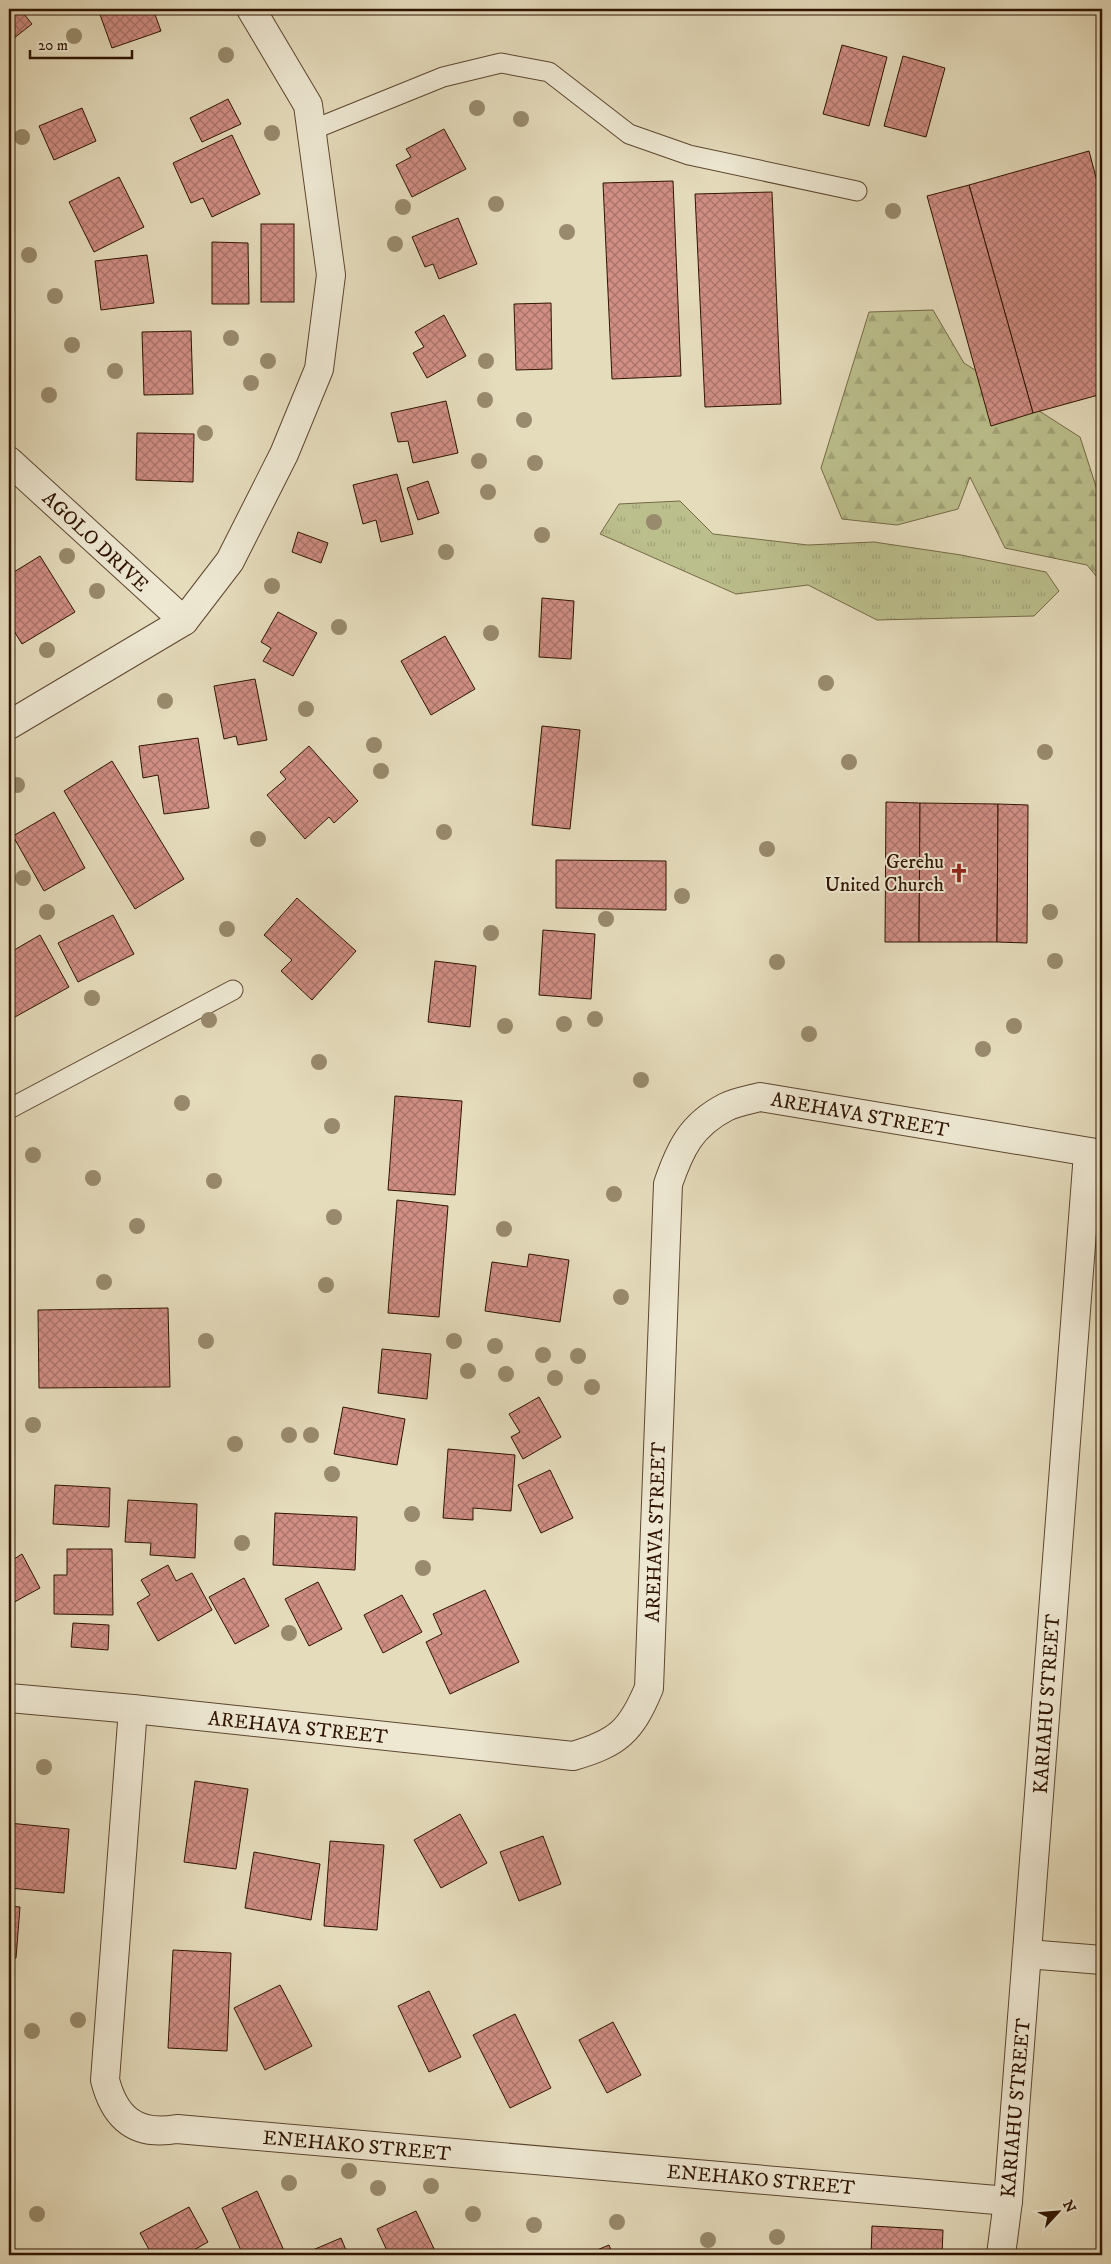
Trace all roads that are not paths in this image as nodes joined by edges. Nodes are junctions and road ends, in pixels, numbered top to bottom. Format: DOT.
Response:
graph roads {
  1 [pos="251,9"];
  2 [pos="312,130"];
  3 [pos="857,190"];
  4 [pos="9,461"];
  5 [pos="184,622"];
  6 [pos="9,725"];
  7 [pos="233,990"];
  8 [pos="9,1109"];
  9 [pos="1095,1153"];
  10 [pos="9,1698"];
  11 [pos="133,1709"];
  12 [pos="1027,1954"];
  13 [pos="1102,1960"];
  14 [pos="1008,2201"];
  15 [pos="1001,2255"];
  1 -- 2 [label="street"];
  2 -- 3 [label="lane"];
  2 -- 5 [label="street"];
  4 -- 5 [label="street, AGOLO DRIVE"];
  5 -- 6 [label="street"];
  7 -- 8 [label="lane"];
  9 -- 11 [label="street, AREHAVA STREET"];
  9 -- 12 [label="street, KARIAHU STREET"];
  10 -- 11 [label="street, AREHAVA STREET"];
  11 -- 14 [label="street, ENEHAKO STREET"];
  12 -- 13 [label="street"];
  12 -- 14 [label="street, KARIAHU STREET"];
  14 -- 15 [label="street, KARIAHU STREET"];
}
